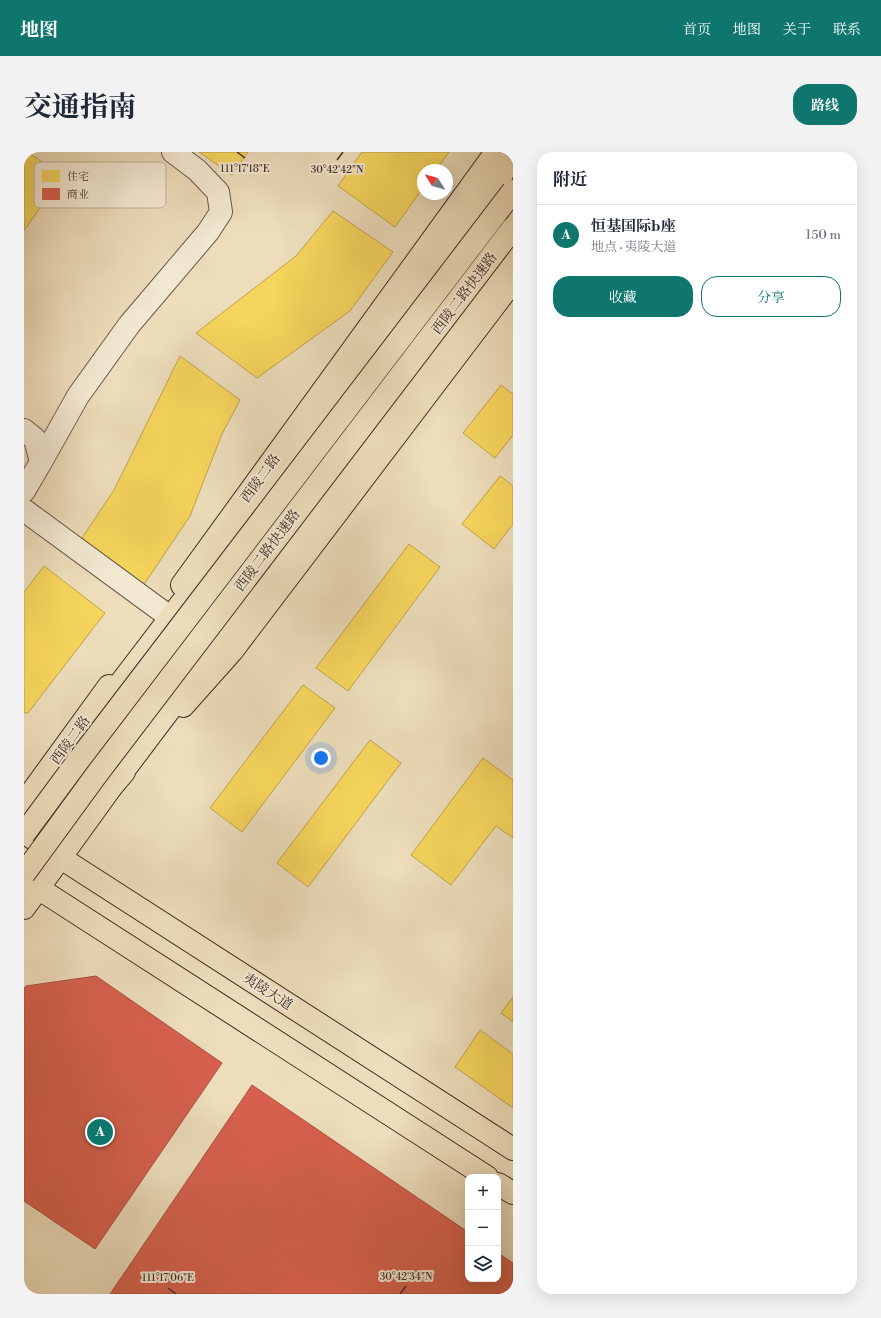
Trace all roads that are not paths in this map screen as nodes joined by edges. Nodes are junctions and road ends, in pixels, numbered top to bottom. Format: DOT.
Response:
graph roads {
  1 [pos="173,152"];
  2 [pos="496,152"];
  3 [pos="512,152"];
  4 [pos="513,191"];
  5 [pos="513,228"];
  6 [pos="513,254"];
  7 [pos="513,281"];
  8 [pos="24,430"];
  9 [pos="41,462"];
  10 [pos="24,491"];
  11 [pos="24,510"];
  12 [pos="163,612"];
  13 [pos="78,761"];
  14 [pos="112,786"];
  15 [pos="24,803"];
  16 [pos="24,833"];
  17 [pos="61,858"];
  18 [pos="29,881"];
  19 [pos="24,908"];
  20 [pos="513,1149"];
  21 [pos="482,1174"];
  22 [pos="501,1186"];
  23 [pos="513,1193"];
  1 -- 9 [label="lane"];
  2 -- 12 [label="main road, 西陵二路"];
  3 -- 13 [label="main road, bridge"];
  4 -- 13 [label="main road, 西陵二路快速路, bridge"];
  5 -- 18 [label="main road, 西陵二路快速路, bridge"];
  6 -- 14 [label="main road"];
  7 -- 14 [label="main road"];
  8 -- 9 [label="lane"];
  9 -- 10 [label="lane"];
  11 -- 12 [label="lane"];
  12 -- 15 [label="main road, 西陵二路"];
  13 -- 16 [label="main road, 西陵二路快速路, bridge"];
  14 -- 17 [label="main road"];
  16 -- 17 [label="main road, 夷陵大道"];
  17 -- 18 [label="main road"];
  17 -- 20 [label="main road, 夷陵大道"];
  18 -- 19 [label="main road"];
  18 -- 21 [label="main road"];
  22 -- 23 [label="main road"];
}
